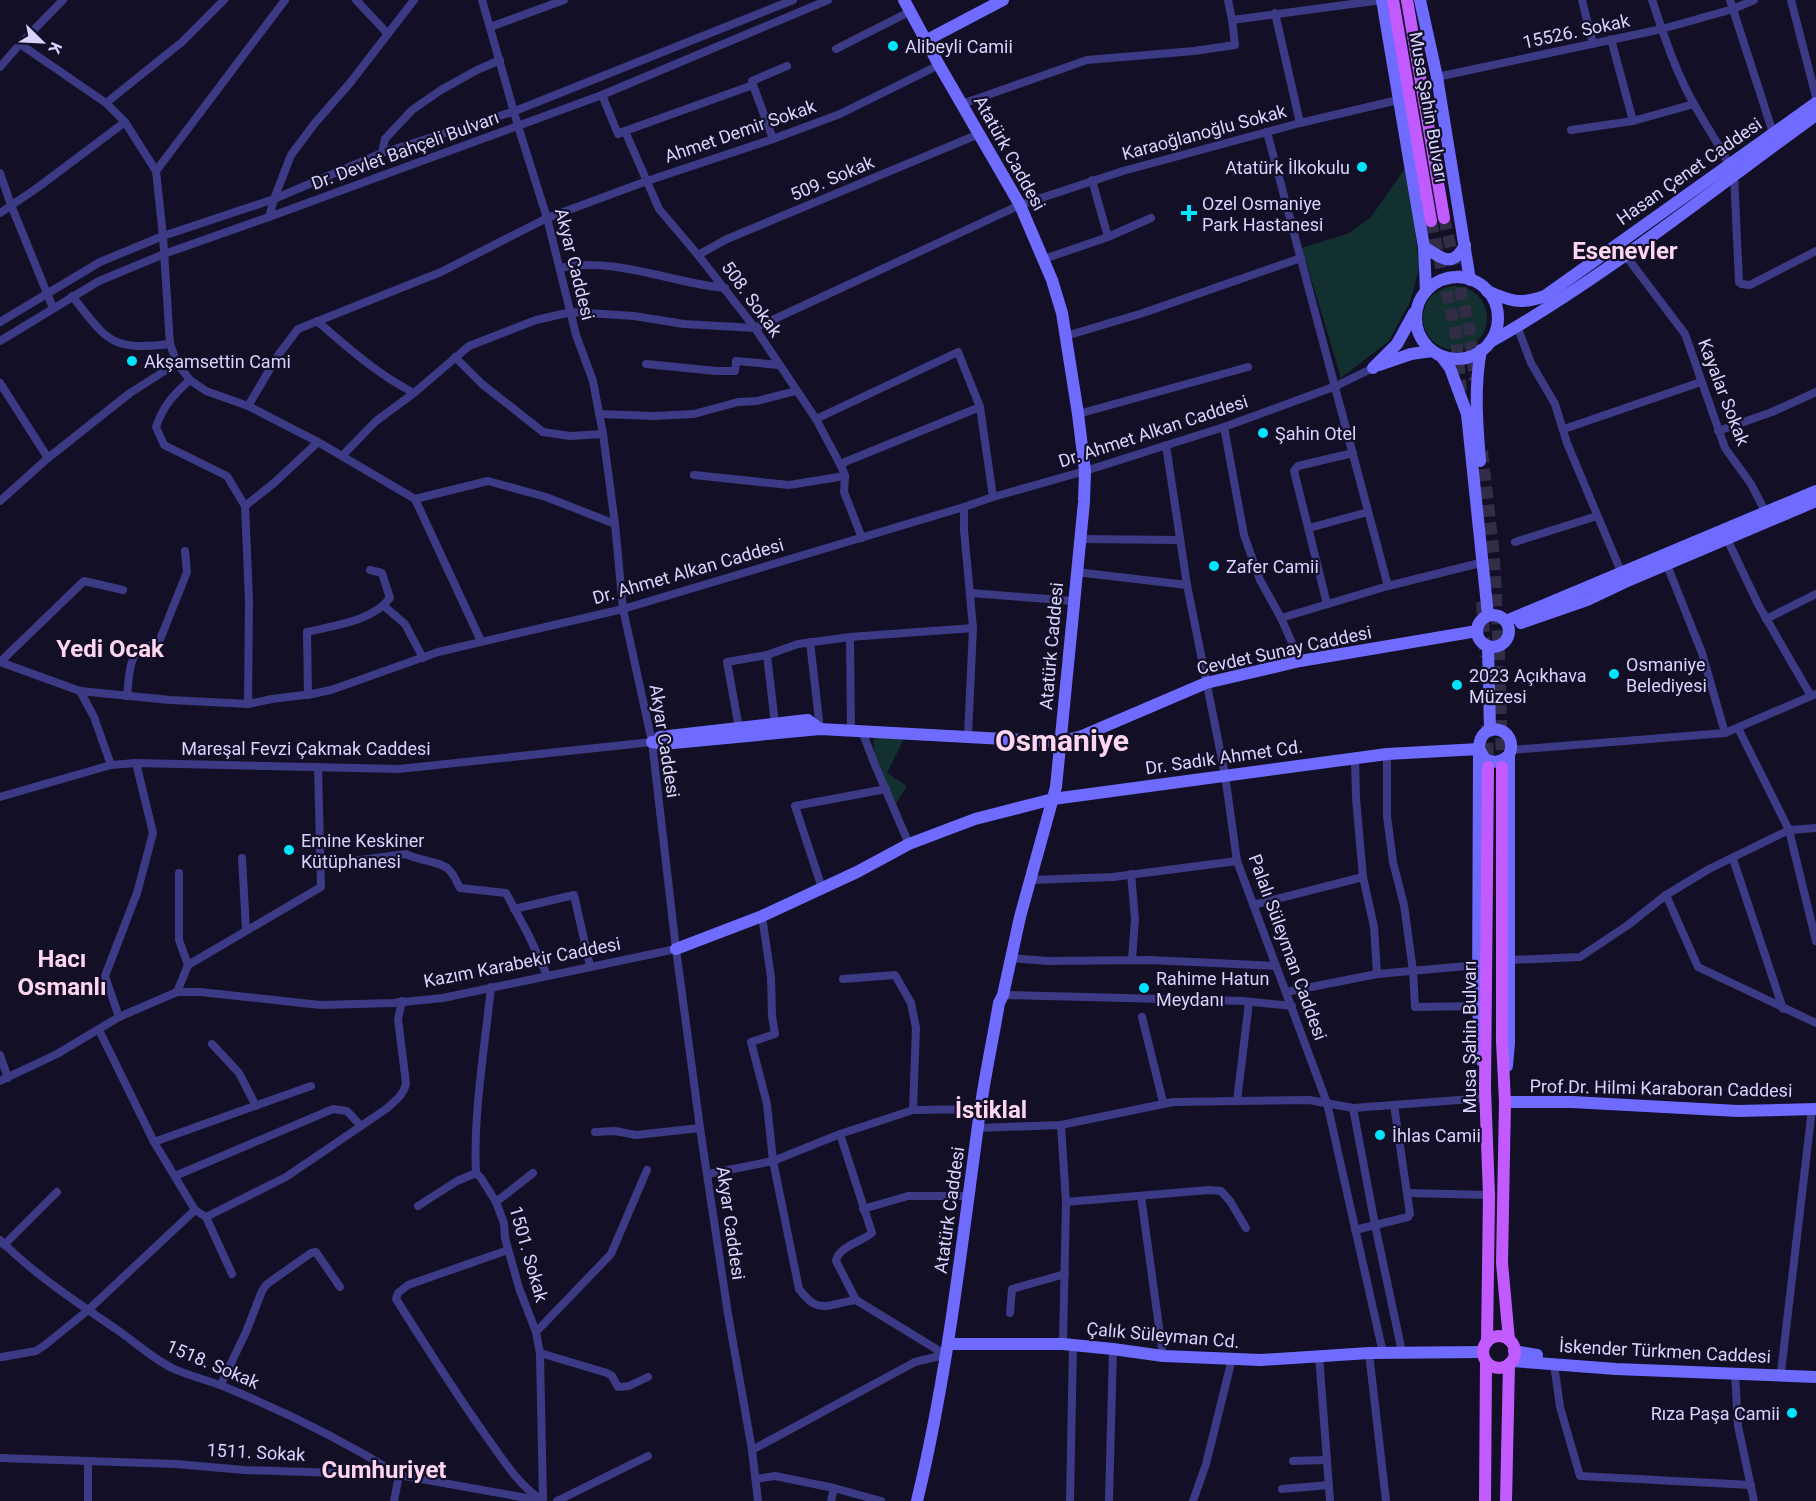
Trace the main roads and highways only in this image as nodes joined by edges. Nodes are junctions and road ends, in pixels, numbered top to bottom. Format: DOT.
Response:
graph roads {
  1 [pos="904,0"];
  2 [pos="1003,0"];
  3 [pos="1382,0"];
  4 [pos="1393,0"];
  5 [pos="1407,0"];
  6 [pos="1420,0"];
  7 [pos="926,41"];
  8 [pos="1816,103"];
  9 [pos="1816,115"];
  10 [pos="1732,169"];
  11 [pos="1444,218"];
  12 [pos="1431,221"];
  13 [pos="1465,245"];
  14 [pos="1424,247"];
  15 [pos="1470,280"];
  16 [pos="1426,291"];
  17 [pos="1487,291"];
  18 [pos="1418,307"];
  19 [pos="1485,346"];
  20 [pos="1436,353"];
  21 [pos="1477,384"];
  22 [pos="1458,392"];
  23 [pos="1816,491"];
  24 [pos="1816,501"];
  25 [pos="1770,516"];
  26 [pos="1491,615"];
  27 [pos="1507,625"];
  28 [pos="1477,631"];
  29 [pos="1492,646"];
  30 [pos="820,729"];
  31 [pos="1494,730"];
  32 [pos="1061,742"];
  33 [pos="1479,749"];
  34 [pos="1510,752"];
  35 [pos="1488,767"];
  36 [pos="1502,767"];
  37 [pos="1053,799"];
  38 [pos="676,949"];
  39 [pos="1504,1086"];
  40 [pos="1486,1094"];
  41 [pos="1504,1102"];
  42 [pos="1814,1108"];
  43 [pos="946,1351"];
  44 [pos="1486,1352"];
  45 [pos="1511,1354"];
  46 [pos="1816,1372"];
  47 [pos="1816,1377"];
  48 [pos="917,1501"];
  49 [pos="1485,1501"];
  50 [pos="1506,1501"];
  1 -- 7 [label="main road, Atatürk Caddesi"];
  2 -- 7 [label="main road"];
  3 -- 14 [label="main road"];
  4 -- 12 [label="main road, Musa Şahin Bulvarı"];
  5 -- 11 [label="main road, Musa Şahin Bulvarı"];
  6 -- 13 [label="main road"];
  7 -- 32 [label="main road, Atatürk Caddesi"];
  8 -- 10 [label="main road, Hasan Çenet Caddesi"];
  9 -- 10 [label="main road"];
  10 -- 17 [label="main road, Hasan Çenet Caddesi"];
  10 -- 19 [label="main road"];
  13 -- 14 [label="main road"];
  13 -- 15 [label="main road"];
  14 -- 16 [label="main road"];
  15 -- 16 [label="main road"];
  15 -- 17 [label="main road"];
  16 -- 18 [label="main road"];
  17 -- 19 [label="main road"];
  18 -- 20 [label="main road"];
  18 -- 20 [label="main road"];
  19 -- 20 [label="main road"];
  19 -- 21 [label="main road"];
  20 -- 22 [label="main road"];
  21 -- 22 [label="main road"];
  21 -- 26 [label="main road"];
  22 -- 26 [label="main road"];
  23 -- 25 [label="main road"];
  24 -- 25 [label="main road"];
  25 -- 27 [label="main road"];
  25 -- 27 [label="main road"];
  26 -- 27 [label="main road"];
  26 -- 28 [label="main road"];
  27 -- 29 [label="main road"];
  28 -- 29 [label="main road"];
  28 -- 32 [label="main road, Cevdet Sunay Caddesi"];
  29 -- 31 [label="main road"];
  30 -- 30 [label="main road"];
  30 -- 32 [label="main road, Cevdet Sunay Caddesi"];
  31 -- 33 [label="main road"];
  31 -- 34 [label="main road"];
  32 -- 37 [label="main road, Atatürk Caddesi"];
  33 -- 34 [label="main road"];
  33 -- 37 [label="main road, Dr. Sadık Ahmet Cd."];
  33 -- 40 [label="main road"];
  34 -- 39 [label="main road"];
  35 -- 40 [label="main road, Musa Şahin Bulvarı"];
  36 -- 39 [label="main road, Musa Şahin Bulvarı"];
  37 -- 38 [label="main road, Dr. Sadık Ahmet Cd."];
  37 -- 43 [label="main road, Atatürk Caddesi"];
  39 -- 41 [label="main road, Musa Şahin Bulvarı"];
  40 -- 44 [label="main road, Musa Şahin Bulvarı"];
  41 -- 42 [label="main road, Prof.Dr. Hilmi Karaboran Caddesi"];
  41 -- 45 [label="main road, Musa Şahin Bulvarı"];
  43 -- 44 [label="main road, Çalık Süleyman Cd."];
  43 -- 48 [label="main road, Atatürk Caddesi"];
  44 -- 45 [label="main road"];
  44 -- 45 [label="main road"];
  44 -- 49 [label="main road, Musa Şahin Bulvarı"];
  45 -- 46 [label="main road"];
  45 -- 47 [label="main road, İskender Türkmen Caddesi"];
  45 -- 50 [label="main road, Musa Şahin Bulvarı"];
}
